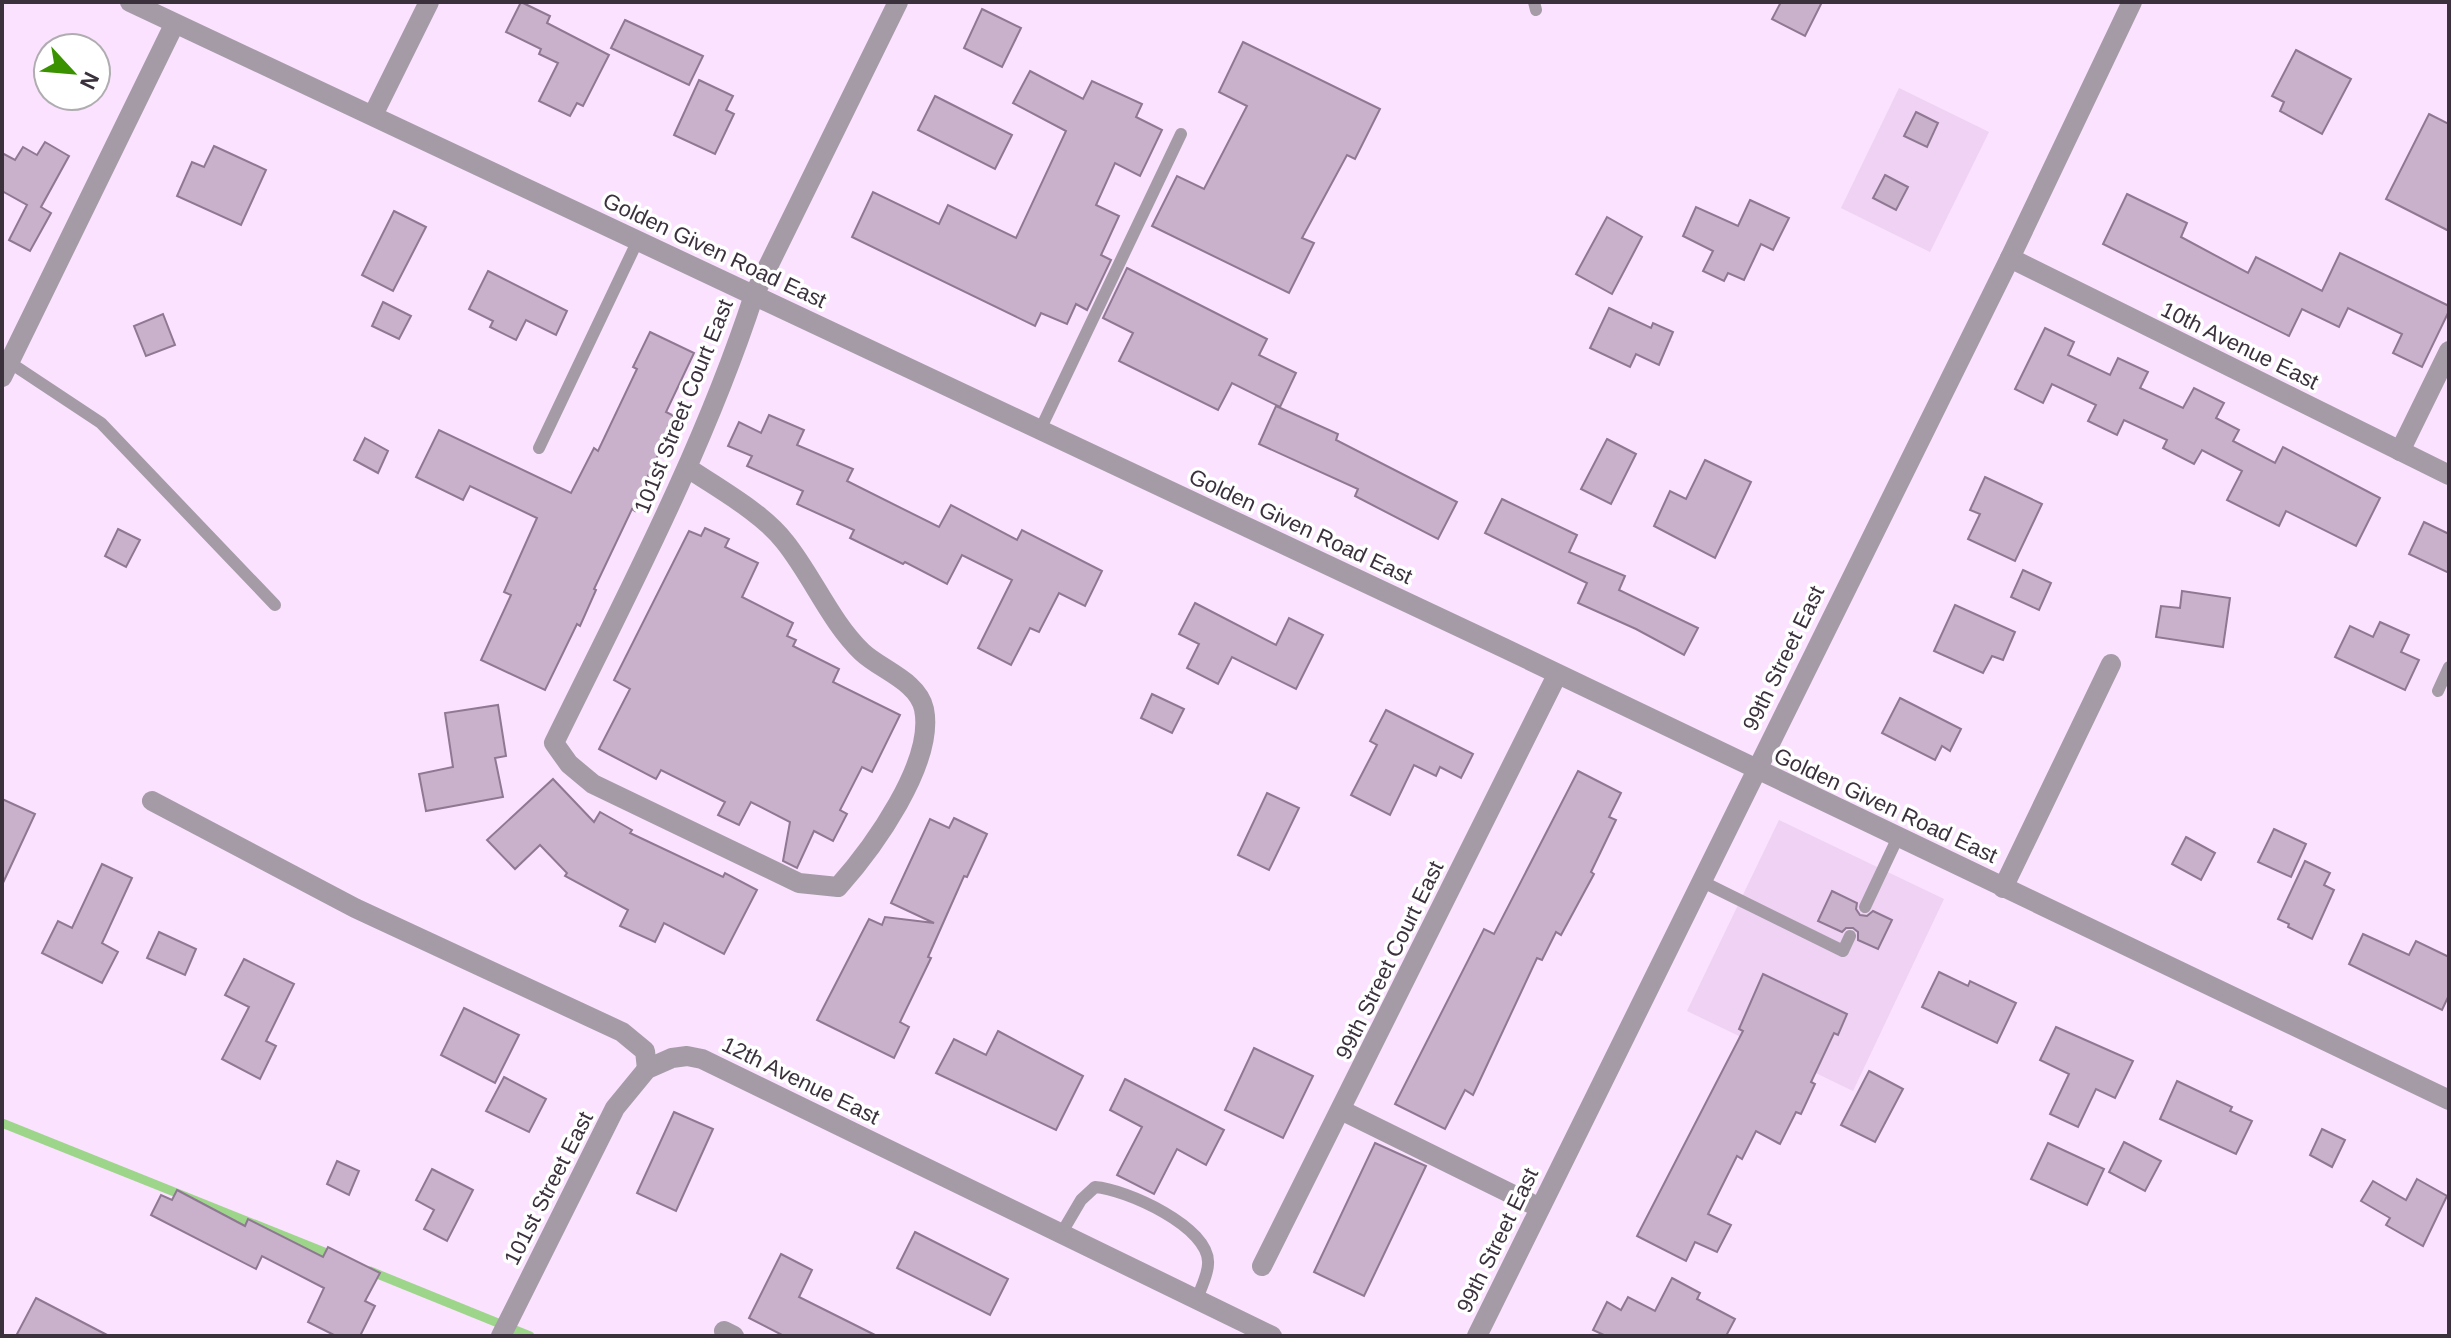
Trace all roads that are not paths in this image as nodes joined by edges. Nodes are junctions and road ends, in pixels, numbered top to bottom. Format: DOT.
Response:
graph roads {
  1 [pos="130,2"];
  2 [pos="429,2"];
  3 [pos="898,2"];
  4 [pos="2132,2"];
  5 [pos="174,25"];
  6 [pos="373,115"];
  7 [pos="1181,134"];
  8 [pos="638,240"];
  9 [pos="2010,258"];
  10 [pos="754,295"];
  11 [pos="2449,351"];
  12 [pos="6,369"];
  13 [pos="1040,430"];
  14 [pos="539,448"];
  15 [pos="2400,451"];
  16 [pos="688,468"];
  17 [pos="2449,475"];
  18 [pos="275,605"];
  19 [pos="2111,664"];
  20 [pos="2449,667"];
  21 [pos="1557,675"];
  22 [pos="2438,691"];
  23 [pos="1755,770"];
  24 [pos="152,801"];
  25 [pos="1898,837"];
  26 [pos="1701,881"];
  27 [pos="2003,888"];
  28 [pos="1865,907"];
  29 [pos="1850,936"];
  30 [pos="647,1069"];
  31 [pos="2449,1100"];
  32 [pos="1341,1110"];
  33 [pos="1540,1208"];
  34 [pos="1061,1234"];
  35 [pos="1262,1266"];
  36 [pos="1197,1300"];
  37 [pos="501,1336"];
  38 [pos="1272,1336"];
  39 [pos="1477,1336"];
  1 -- 5 [label="street, Golden Given Road East"];
  2 -- 6 [label="street"];
  3 -- 10 [label="street, 101st Street Court East"];
  4 -- 9 [label="street, 99th Street East"];
  5 -- 6 [label="street, Golden Given Road East"];
  5 -- 12 [label="street"];
  6 -- 8 [label="street, Golden Given Road East"];
  7 -- 13 [label="lane"];
  8 -- 10 [label="street, Golden Given Road East"];
  8 -- 14 [label="lane"];
  9 -- 15 [label="street, 10th Avenue East"];
  9 -- 23 [label="street, 99th Street East"];
  10 -- 13 [label="street, Golden Given Road East"];
  10 -- 16 [label="street, 101st Street Court East"];
  11 -- 15 [label="street"];
  12 -- 18 [label="lane"];
  13 -- 21 [label="street, Golden Given Road East"];
  15 -- 17 [label="street, 10th Avenue East"];
  16 -- 16 [label="street, 101st Street Court East"];
  19 -- 27 [label="street"];
  20 -- 22 [label="lane"];
  21 -- 23 [label="street, Golden Given Road East"];
  21 -- 32 [label="street, 99th Street Court East"];
  23 -- 25 [label="street, Golden Given Road East"];
  23 -- 26 [label="street, 99th Street East"];
  24 -- 30 [label="street"];
  25 -- 27 [label="street, Golden Given Road East"];
  25 -- 28 [label="lane"];
  26 -- 29 [label="lane"];
  26 -- 33 [label="street, 99th Street East"];
  27 -- 31 [label="street, Golden Given Road East"];
  30 -- 34 [label="street, 12th Avenue East"];
  30 -- 37 [label="street, 101st Street East"];
  32 -- 33 [label="street"];
  32 -- 35 [label="street, 99th Street Court East"];
  33 -- 39 [label="street, 99th Street East"];
  34 -- 36 [label="street, 12th Avenue East"];
  34 -- 36 [label="lane"];
  36 -- 38 [label="street, 12th Avenue East"];
}
